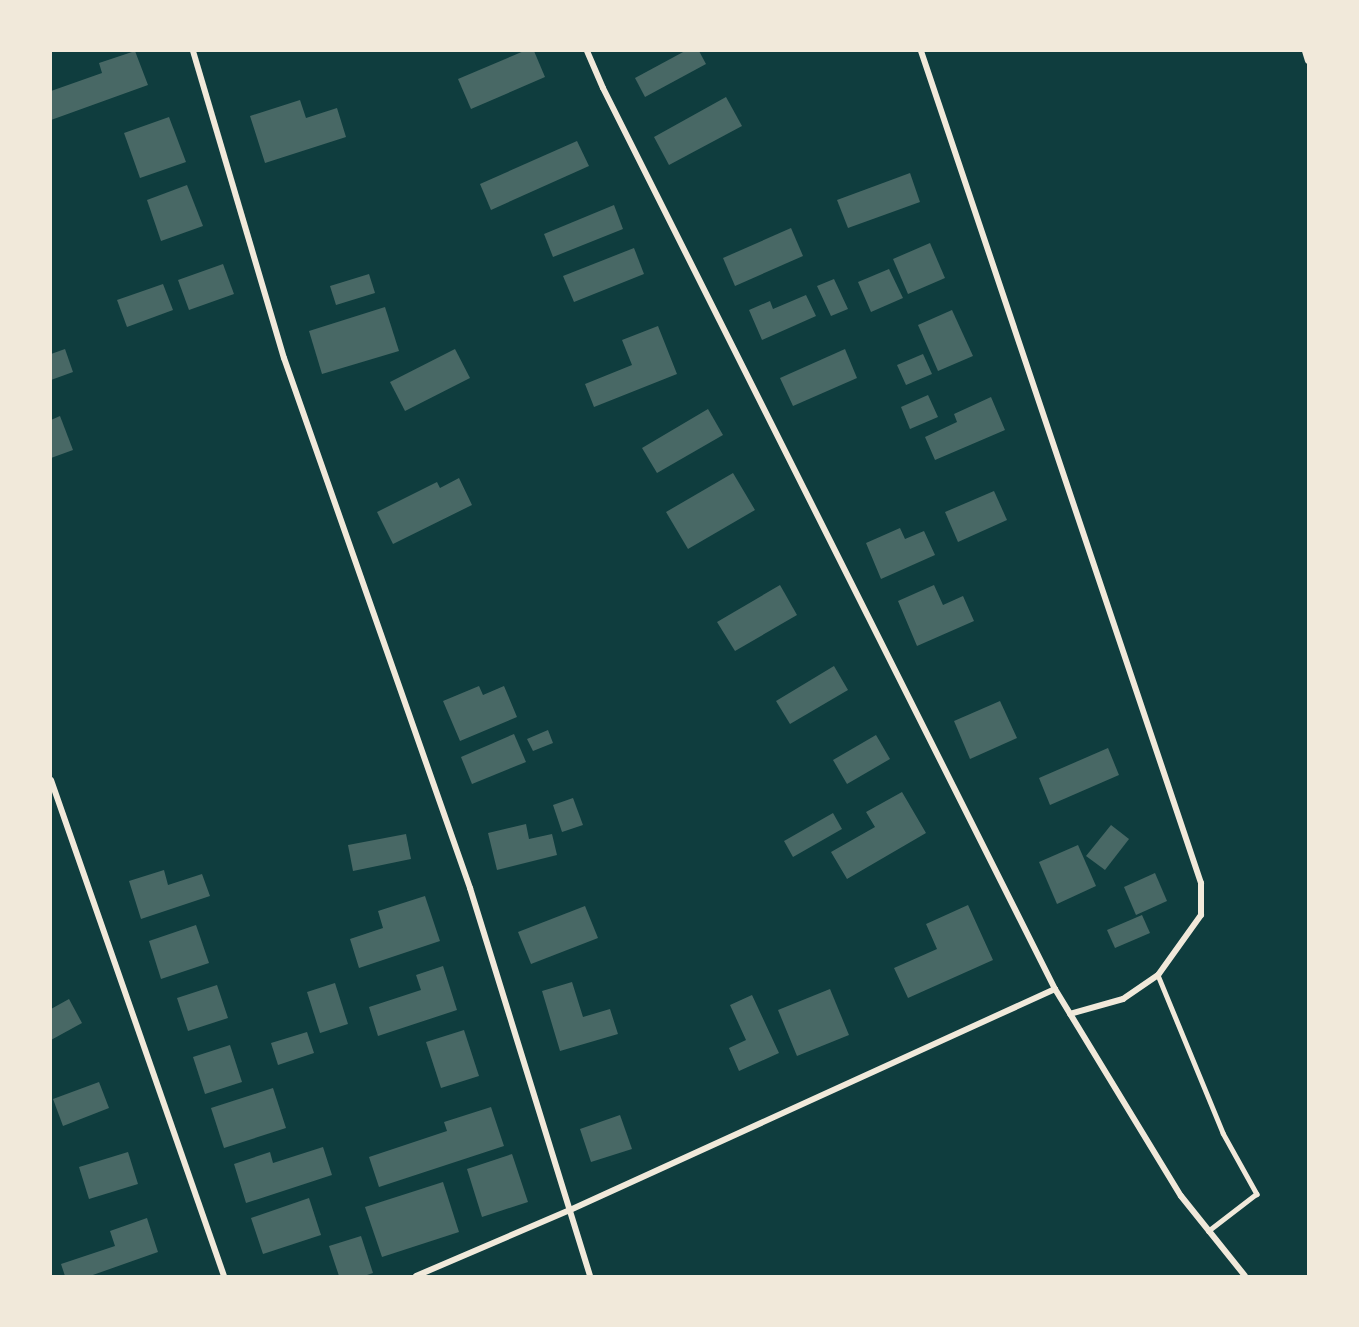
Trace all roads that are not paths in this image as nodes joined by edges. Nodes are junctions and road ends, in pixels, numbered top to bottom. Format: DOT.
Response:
graph roads {
  1 [pos="193,51"];
  2 [pos="587,51"];
  3 [pos="921,51"];
  4 [pos="1305,51"];
  5 [pos="1308,61"];
  6 [pos="51,780"];
  7 [pos="1158,975"];
  8 [pos="1055,989"];
  9 [pos="1070,1014"];
  10 [pos="570,1210"];
  11 [pos="1209,1231"];
  12 [pos="224,1276"];
  13 [pos="416,1276"];
  14 [pos="590,1276"];
  15 [pos="1245,1276"];
  1 -- 10 [label="street"];
  2 -- 8 [label="street"];
  3 -- 7 [label="street"];
  4 -- 5 [label="street"];
  6 -- 12 [label="street"];
  7 -- 9 [label="street"];
  7 -- 11 [label="lane"];
  8 -- 9 [label="street"];
  8 -- 10 [label="street"];
  9 -- 11 [label="street"];
  10 -- 13 [label="street"];
  10 -- 14 [label="street"];
  11 -- 15 [label="street"];
}
